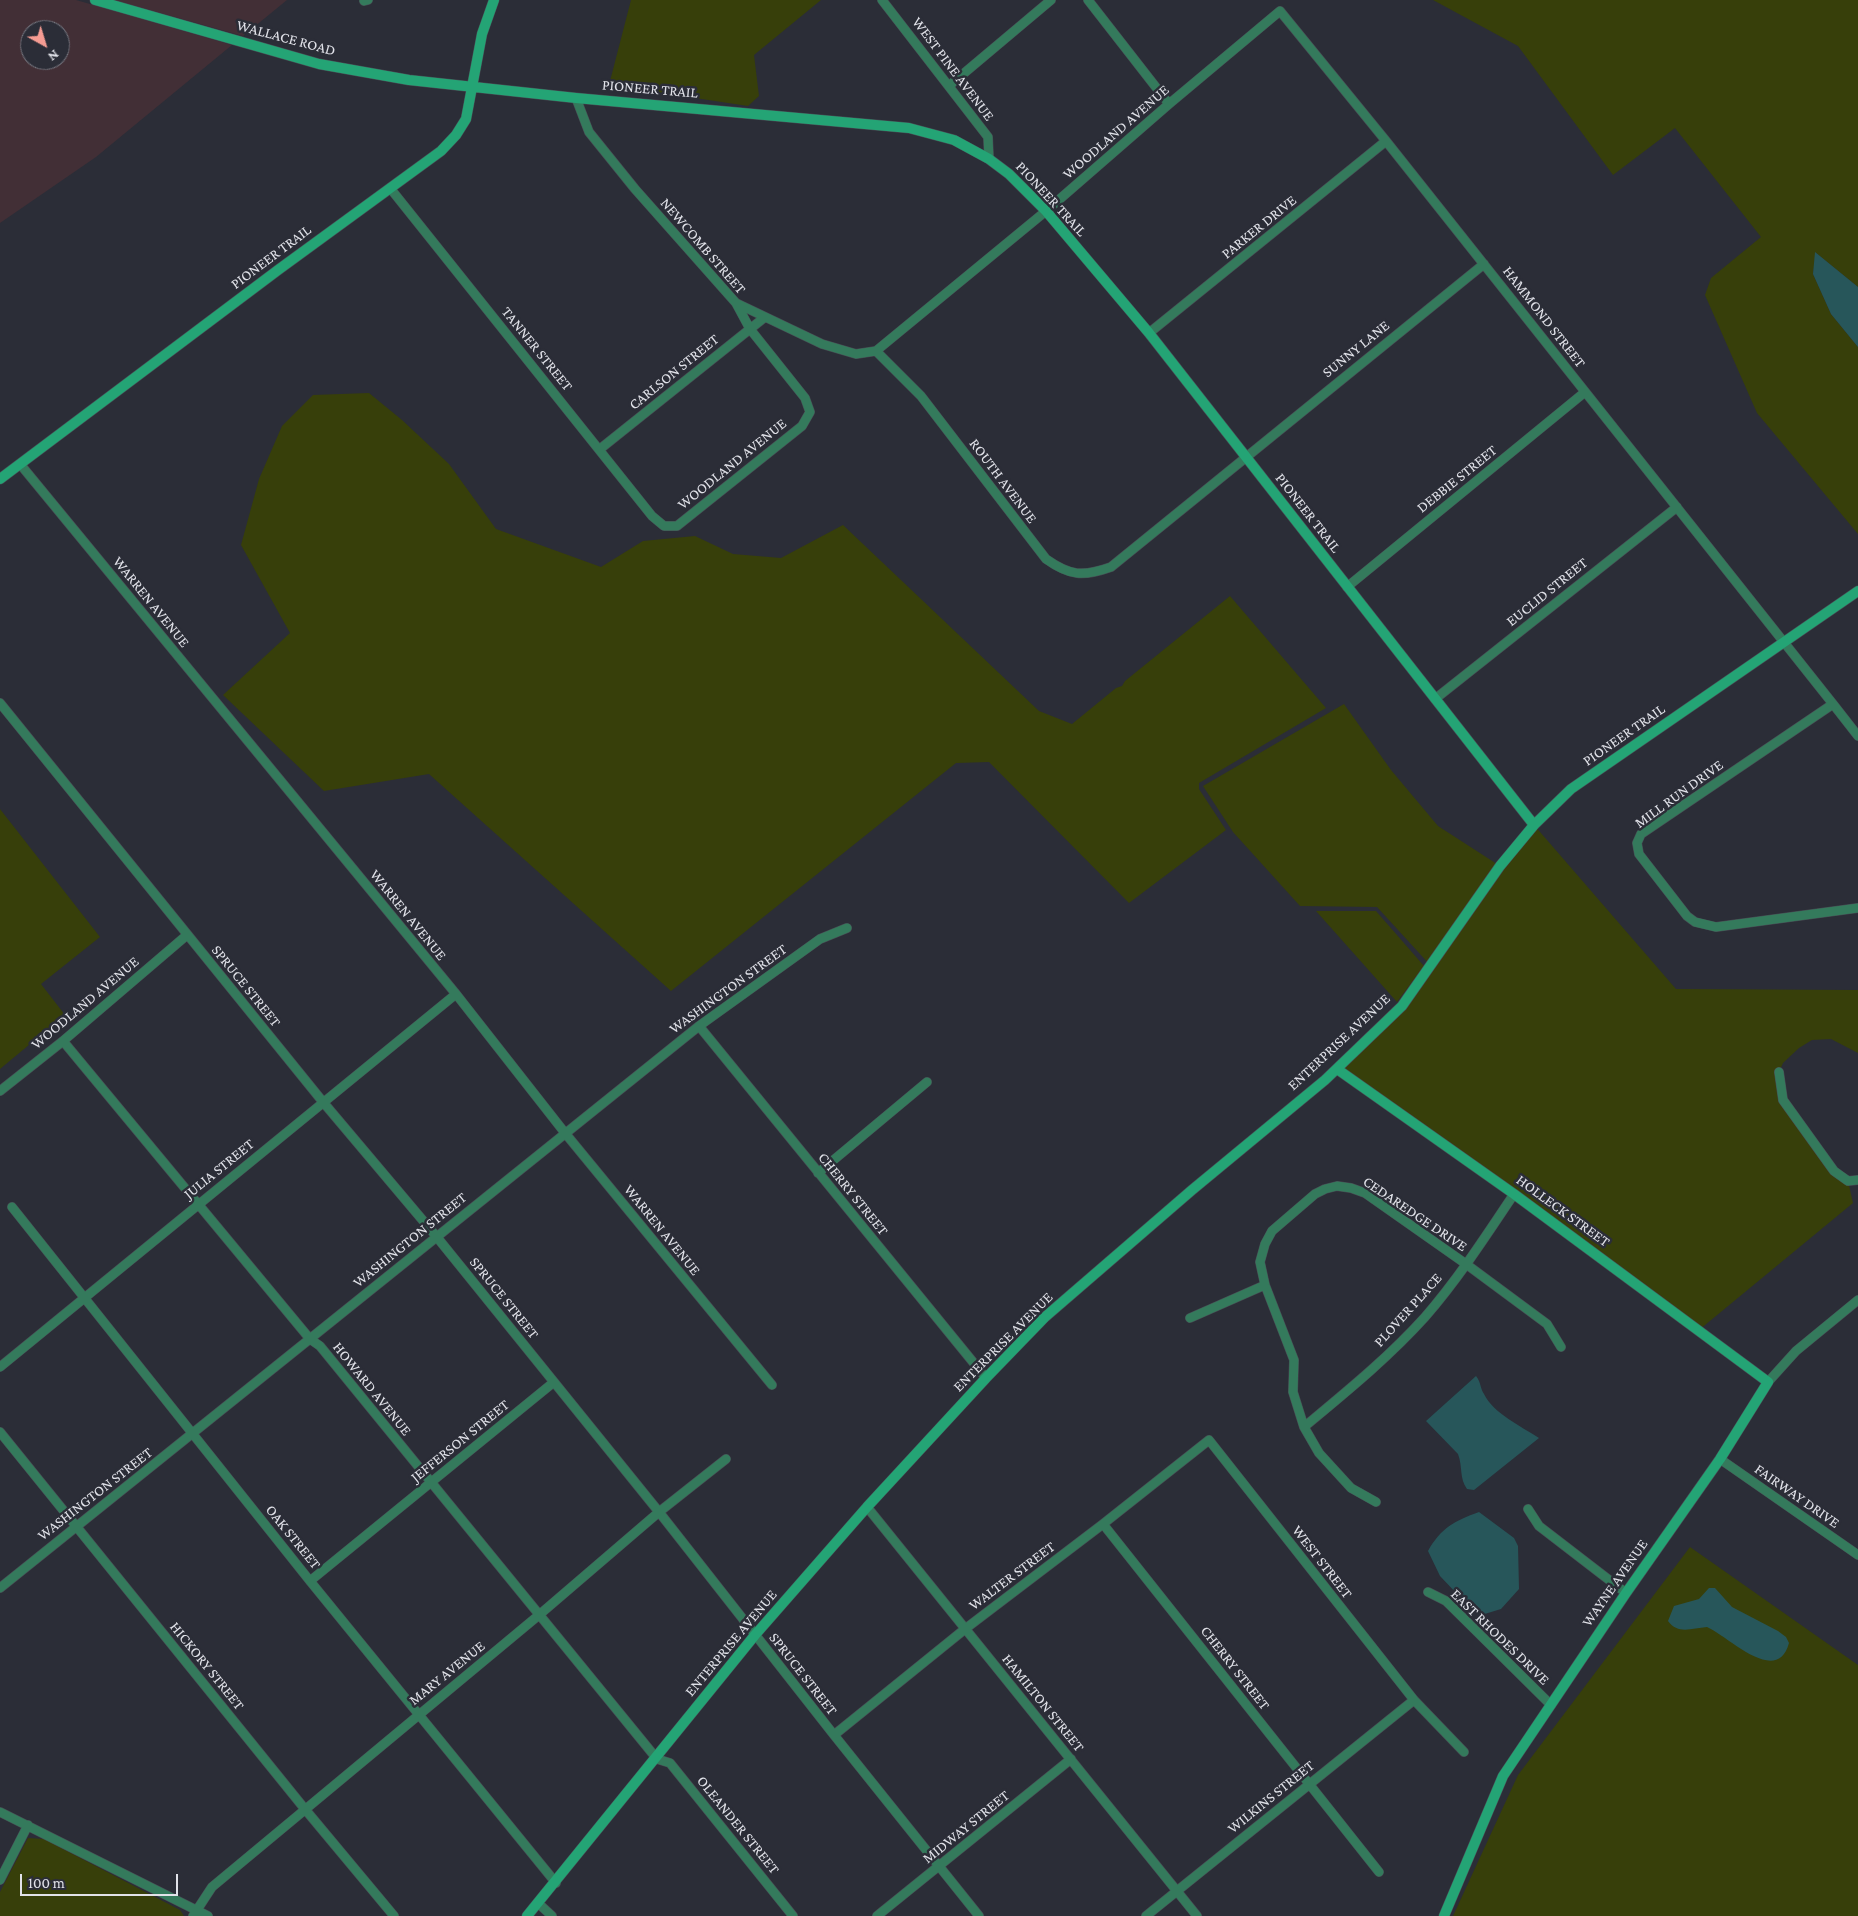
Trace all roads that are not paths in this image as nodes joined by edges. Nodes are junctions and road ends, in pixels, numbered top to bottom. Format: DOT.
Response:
graph roads {
  1 [pos="95,0"];
  2 [pos="494,0"];
  3 [pos="882,0"];
  4 [pos="1052,0"];
  5 [pos="1088,0"];
  6 [pos="1280,11"];
  7 [pos="950,86"];
  8 [pos="473,87"];
  9 [pos="576,98"];
  10 [pos="1169,104"];
  11 [pos="1386,141"];
  12 [pos="989,158"];
  13 [pos="390,188"];
  14 [pos="1046,211"];
  15 [pos="1484,264"];
  16 [pos="736,303"];
  17 [pos="764,317"];
  18 [pos="750,329"];
  19 [pos="1149,333"];
  20 [pos="876,351"];
  21 [pos="1585,392"];
  22 [pos="810,412"];
  23 [pos="600,450"];
  24 [pos="1246,456"];
  25 [pos="20,464"];
  26 [pos="0,479"];
  27 [pos="1677,507"];
  28 [pos="664,526"];
  29 [pos="1347,587"];
  30 [pos="1858,591"];
  31 [pos="1784,642"];
  32 [pos="1435,699"];
  33 [pos="0,703"];
  34 [pos="1833,704"];
  35 [pos="1858,736"];
  36 [pos="1534,825"];
  37 [pos="1858,908"];
  38 [pos="847,928"];
  39 [pos="187,935"];
  40 [pos="456,994"];
  41 [pos="699,1026"];
  42 [pos="62,1041"];
  43 [pos="1337,1069"];
  44 [pos="1779,1072"];
  45 [pos="927,1082"];
  46 [pos="0,1091"];
  47 [pos="323,1102"];
  48 [pos="565,1133"];
  49 [pos="818,1173"];
  50 [pos="1858,1180"];
  51 [pos="1514,1194"];
  52 [pos="197,1205"];
  53 [pos="12,1207"];
  54 [pos="436,1236"];
  55 [pos="1466,1264"];
  56 [pos="1265,1285"];
  57 [pos="84,1298"];
  58 [pos="1858,1300"];
  59 [pos="1190,1318"];
  60 [pos="310,1339"];
  61 [pos="1561,1347"];
  62 [pos="0,1367"];
  63 [pos="986,1378"];
  64 [pos="554,1382"];
  65 [pos="1768,1382"];
  66 [pos="772,1385"];
  67 [pos="1304,1427"];
  68 [pos="0,1432"];
  69 [pos="194,1434"];
  70 [pos="1209,1440"];
  71 [pos="726,1458"];
  72 [pos="1720,1459"];
  73 [pos="431,1482"];
  74 [pos="1376,1502"];
  75 [pos="867,1507"];
  76 [pos="1528,1508"];
  77 [pos="659,1512"];
  78 [pos="1103,1524"];
  79 [pos="76,1525"];
  80 [pos="1858,1555"];
  81 [pos="310,1580"];
  82 [pos="0,1588"];
  83 [pos="1428,1592"];
  84 [pos="1626,1593"];
  85 [pos="539,1615"];
  86 [pos="965,1629"];
  87 [pos="755,1635"];
  88 [pos="1414,1700"];
  89 [pos="1551,1705"];
  90 [pos="418,1714"];
  91 [pos="834,1735"];
  92 [pos="1464,1752"];
  93 [pos="656,1758"];
  94 [pos="1071,1759"];
  95 [pos="1310,1784"];
  96 [pos="304,1808"];
  97 [pos="0,1812"];
  98 [pos="28,1826"];
  99 [pos="940,1867"];
  100 [pos="1379,1872"];
  101 [pos="0,1880"];
  102 [pos="556,1883"];
  103 [pos="1177,1892"];
  104 [pos="538,1903"];
  105 [pos="195,1913"];
  106 [pos="208,1916"];
  107 [pos="394,1916"];
  108 [pos="527,1916"];
  109 [pos="552,1916"];
  110 [pos="793,1916"];
  111 [pos="877,1916"];
  112 [pos="979,1916"];
  113 [pos="1146,1916"];
  114 [pos="1197,1916"];
  115 [pos="1444,1916"];
  1 -- 8 [label="street, WALLACE ROAD"];
  2 -- 8 [label="street"];
  3 -- 7 [label="street, WEST PINE AVENUE"];
  4 -- 7 [label="street"];
  5 -- 10 [label="street"];
  6 -- 10 [label="street, WOODLAND AVENUE"];
  6 -- 11 [label="street, HAMMOND STREET"];
  7 -- 12 [label="street, WEST PINE AVENUE"];
  8 -- 9 [label="street, PIONEER TRAIL"];
  8 -- 13 [label="street, PIONEER TRAIL"];
  9 -- 12 [label="street, PIONEER TRAIL"];
  9 -- 16 [label="street, NEWCOMB STREET"];
  10 -- 14 [label="street, WOODLAND AVENUE"];
  11 -- 15 [label="street, HAMMOND STREET"];
  11 -- 19 [label="street, PARKER DRIVE"];
  12 -- 14 [label="street, PIONEER TRAIL"];
  13 -- 23 [label="street, TANNER STREET"];
  13 -- 25 [label="street, PIONEER TRAIL"];
  14 -- 19 [label="street, PIONEER TRAIL"];
  14 -- 20 [label="street, WOODLAND AVENUE"];
  15 -- 21 [label="street, HAMMOND STREET"];
  15 -- 24 [label="street, SUNNY LANE"];
  16 -- 17 [label="street"];
  16 -- 18 [label="street, NEWCOMB STREET"];
  17 -- 18 [label="street, CARLSON STREET"];
  17 -- 20 [label="street"];
  18 -- 22 [label="street, NEWCOMB STREET"];
  18 -- 23 [label="street, CARLSON STREET"];
  19 -- 24 [label="street, PIONEER TRAIL"];
  20 -- 24 [label="street, ROUTH AVENUE"];
  21 -- 27 [label="street, HAMMOND STREET"];
  21 -- 29 [label="street, DEBBIE STREET"];
  22 -- 28 [label="street, WOODLAND AVENUE"];
  23 -- 28 [label="street, TANNER STREET"];
  24 -- 29 [label="street, PIONEER TRAIL"];
  25 -- 26 [label="street, PIONEER TRAIL"];
  25 -- 40 [label="street, WARREN AVENUE"];
  27 -- 31 [label="street, HAMMOND STREET"];
  27 -- 32 [label="street, EUCLID STREET"];
  29 -- 32 [label="street, PIONEER TRAIL"];
  30 -- 31 [label="street, PIONEER TRAIL"];
  31 -- 34 [label="street"];
  31 -- 36 [label="street, PIONEER TRAIL"];
  32 -- 36 [label="street, PIONEER TRAIL"];
  33 -- 39 [label="street, SPRUCE STREET"];
  34 -- 35 [label="street"];
  34 -- 37 [label="street, MILL RUN DRIVE"];
  36 -- 43 [label="street, ENTERPRISE AVENUE"];
  38 -- 41 [label="street, WASHINGTON STREET"];
  39 -- 42 [label="street, WOODLAND AVENUE"];
  39 -- 47 [label="street, SPRUCE STREET"];
  40 -- 47 [label="street, JULIA STREET"];
  40 -- 48 [label="street, WARREN AVENUE"];
  41 -- 48 [label="street, WASHINGTON STREET"];
  41 -- 49 [label="street, CHERRY STREET"];
  42 -- 46 [label="street, WOODLAND AVENUE"];
  42 -- 52 [label="street, HOWARD AVENUE"];
  43 -- 51 [label="street, HOLLECK STREET"];
  43 -- 63 [label="street, ENTERPRISE AVENUE"];
  44 -- 50 [label="street"];
  45 -- 49 [label="street"];
  47 -- 52 [label="street, JULIA STREET"];
  47 -- 54 [label="street, SPRUCE STREET"];
  48 -- 54 [label="street, WASHINGTON STREET"];
  48 -- 66 [label="street, WARREN AVENUE"];
  49 -- 63 [label="street, CHERRY STREET"];
  51 -- 55 [label="street, PLOVER PLACE"];
  51 -- 65 [label="street, HOLLECK STREET"];
  52 -- 57 [label="street, JULIA STREET"];
  52 -- 60 [label="street, HOWARD AVENUE"];
  53 -- 57 [label="street, OAK STREET"];
  54 -- 60 [label="street, WASHINGTON STREET"];
  54 -- 64 [label="street, SPRUCE STREET"];
  55 -- 56 [label="street, CEDAREDGE DRIVE"];
  55 -- 61 [label="street, CEDAREDGE DRIVE"];
  55 -- 67 [label="street, PLOVER PLACE"];
  56 -- 59 [label="street"];
  56 -- 67 [label="street, CEDAREDGE DRIVE"];
  57 -- 62 [label="street, JULIA STREET"];
  57 -- 69 [label="street, OAK STREET"];
  58 -- 65 [label="street, WAYNE AVENUE"];
  60 -- 69 [label="street, WASHINGTON STREET"];
  60 -- 73 [label="street, HOWARD AVENUE"];
  63 -- 75 [label="street, ENTERPRISE AVENUE"];
  64 -- 73 [label="street, JEFFERSON STREET"];
  64 -- 77 [label="street, SPRUCE STREET"];
  65 -- 72 [label="street, WAYNE AVENUE"];
  67 -- 74 [label="street, CEDAREDGE DRIVE"];
  68 -- 79 [label="street, HICKORY STREET"];
  69 -- 79 [label="street, WASHINGTON STREET"];
  69 -- 81 [label="street, OAK STREET"];
  70 -- 78 [label="street, WALTER STREET"];
  70 -- 88 [label="street, WEST STREET"];
  71 -- 77 [label="street, MARY AVENUE"];
  72 -- 80 [label="street, FAIRWAY DRIVE"];
  72 -- 84 [label="street, WAYNE AVENUE"];
  73 -- 81 [label="street, JEFFERSON STREET"];
  73 -- 85 [label="street, HOWARD AVENUE"];
  75 -- 86 [label="street, HAMILTON STREET"];
  75 -- 87 [label="street, ENTERPRISE AVENUE"];
  76 -- 84 [label="street"];
  77 -- 85 [label="street, MARY AVENUE"];
  77 -- 87 [label="street, SPRUCE STREET"];
  78 -- 86 [label="street, WALTER STREET"];
  78 -- 95 [label="street, CHERRY STREET"];
  79 -- 82 [label="street, WASHINGTON STREET"];
  79 -- 96 [label="street, HICKORY STREET"];
  81 -- 90 [label="street, OAK STREET"];
  83 -- 89 [label="street, EAST RHODES DRIVE"];
  84 -- 89 [label="street, WAYNE AVENUE"];
  85 -- 90 [label="street, MARY AVENUE"];
  85 -- 93 [label="street, HOWARD AVENUE"];
  86 -- 91 [label="street, WALTER STREET"];
  86 -- 94 [label="street, HAMILTON STREET"];
  87 -- 91 [label="street, SPRUCE STREET"];
  87 -- 93 [label="street, ENTERPRISE AVENUE"];
  88 -- 92 [label="street, WEST STREET"];
  88 -- 95 [label="street, WILKINS STREET"];
  89 -- 115 [label="street, WAYNE AVENUE"];
  90 -- 96 [label="street, MARY AVENUE"];
  90 -- 102 [label="street, OAK STREET"];
  91 -- 99 [label="street, SPRUCE STREET"];
  93 -- 102 [label="street, ENTERPRISE AVENUE"];
  93 -- 110 [label="street, OLEANDER STREET"];
  94 -- 99 [label="street, MIDWAY STREET"];
  94 -- 103 [label="street, HAMILTON STREET"];
  95 -- 100 [label="street, CHERRY STREET"];
  95 -- 103 [label="street, WILKINS STREET"];
  96 -- 105 [label="street, MARY AVENUE"];
  96 -- 107 [label="street, HICKORY STREET"];
  97 -- 98 [label="street"];
  98 -- 101 [label="street"];
  98 -- 105 [label="street"];
  99 -- 111 [label="street, MIDWAY STREET"];
  99 -- 112 [label="street, SPRUCE STREET"];
  102 -- 104 [label="street, ENTERPRISE AVENUE"];
  103 -- 113 [label="street, WILKINS STREET"];
  103 -- 114 [label="street, HAMILTON STREET"];
  104 -- 108 [label="street, ENTERPRISE AVENUE"];
  104 -- 109 [label="street"];
  105 -- 106 [label="street"];
}
